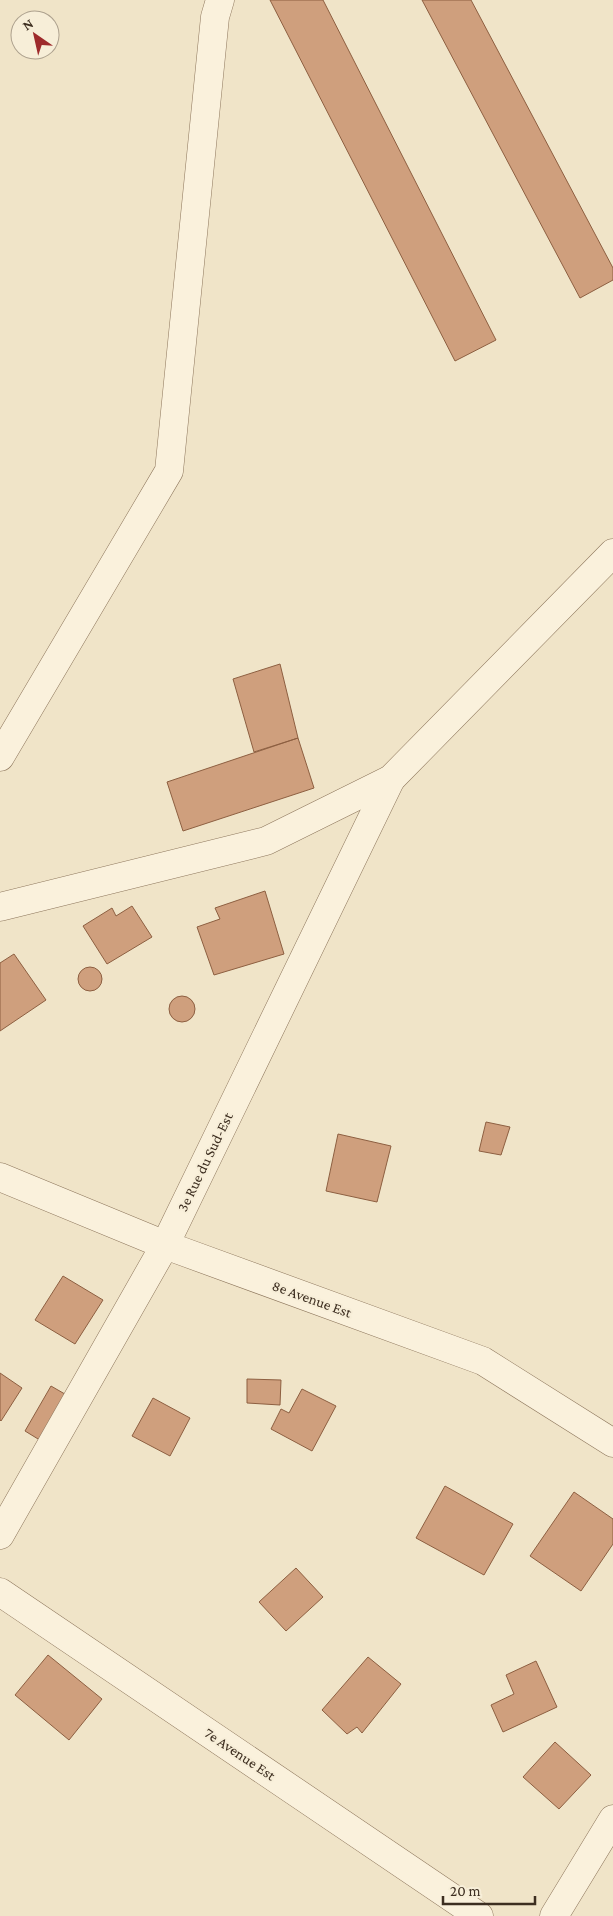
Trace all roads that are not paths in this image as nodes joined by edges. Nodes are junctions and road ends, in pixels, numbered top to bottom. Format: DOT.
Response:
graph roads {
  1 [pos="220,0"];
  2 [pos="613,553"];
  3 [pos="0,757"];
  4 [pos="391,779"];
  5 [pos="0,907"];
  6 [pos="0,1177"];
  7 [pos="165,1245"];
  8 [pos="613,1443"];
  9 [pos="0,1535"];
  10 [pos="0,1592"];
  11 [pos="613,1819"];
  12 [pos="480,1916"];
  13 [pos="554,1916"];
  1 -- 3 [label="street"];
  2 -- 4 [label="street"];
  4 -- 5 [label="street"];
  4 -- 7 [label="street, 3e Rue du Sud-Est"];
  6 -- 7 [label="street, 8e Avenue Est"];
  7 -- 8 [label="street, 8e Avenue Est"];
  7 -- 9 [label="street, 3e Rue du Sud-Est"];
  10 -- 12 [label="street, 7e Avenue Est"];
  11 -- 13 [label="street"];
}
